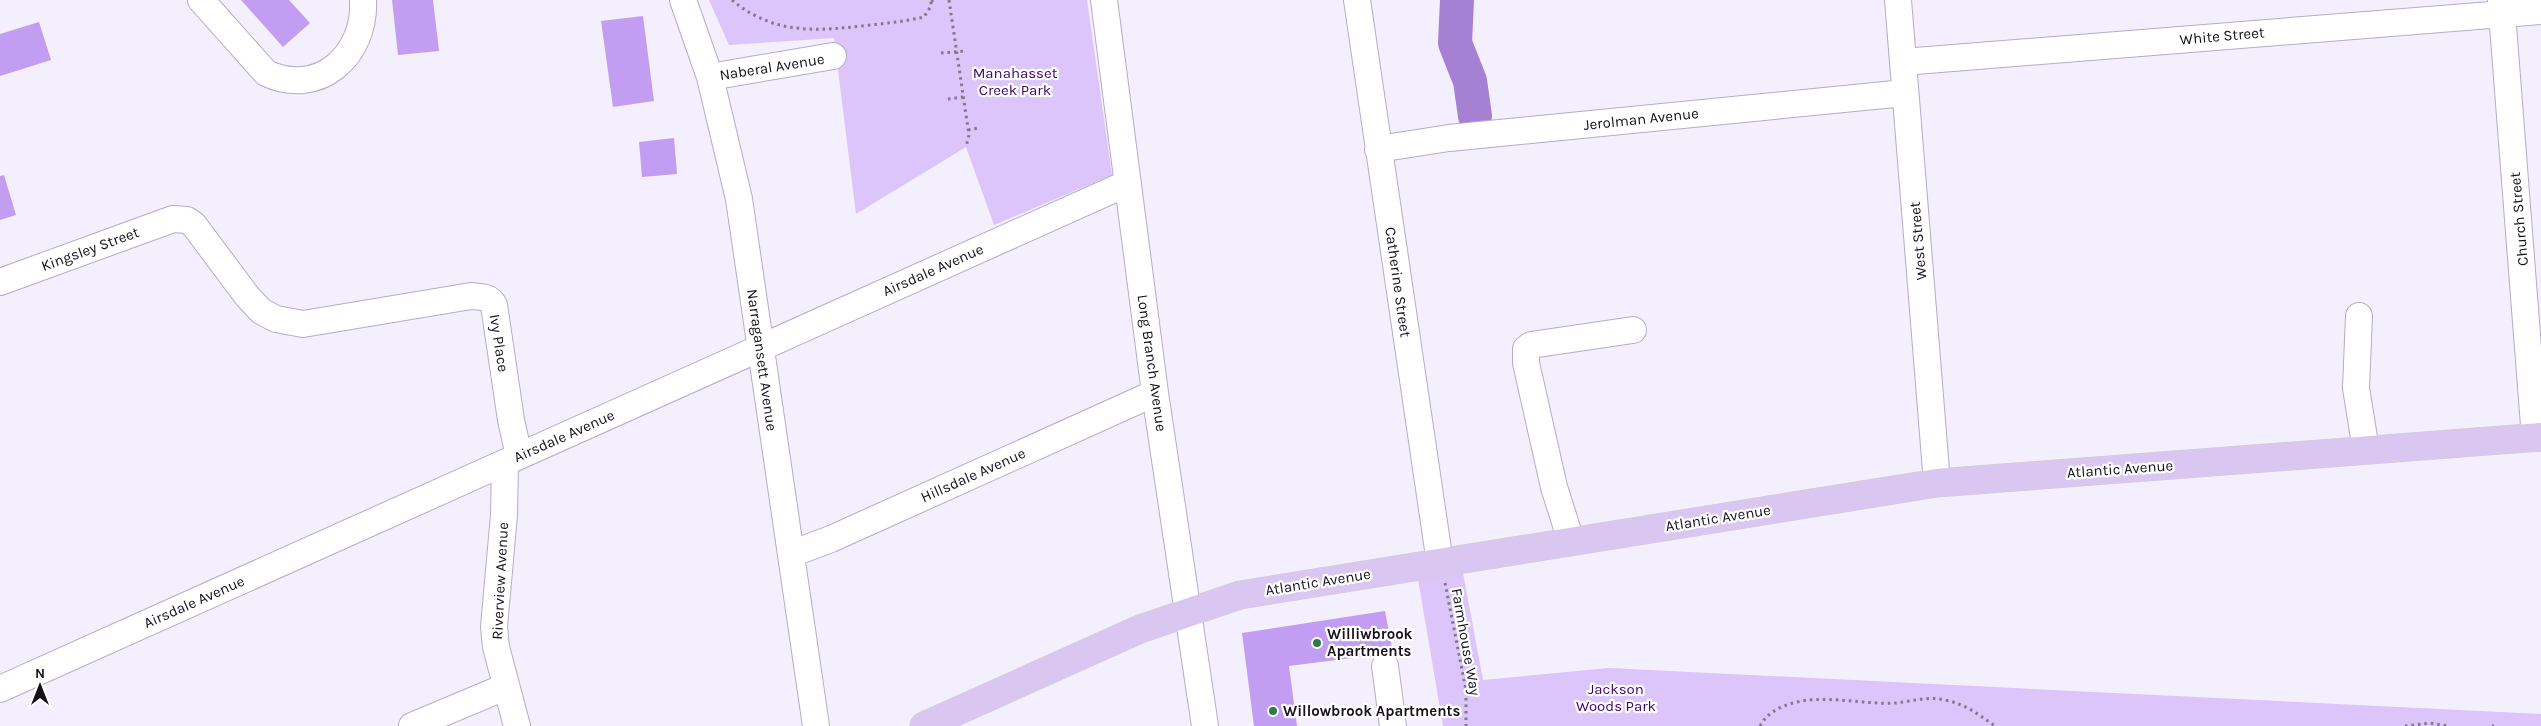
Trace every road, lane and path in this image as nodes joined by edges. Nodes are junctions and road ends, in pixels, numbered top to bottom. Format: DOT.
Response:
graph roads {
  1 [pos="201,0"];
  2 [pos="363,0"];
  3 [pos="683,0"];
  4 [pos="732,0"];
  5 [pos="931,0"];
  6 [pos="937,0"];
  7 [pos="949,0"];
  8 [pos="1104,0"];
  9 [pos="1357,0"];
  10 [pos="1898,0"];
  11 [pos="2502,7"];
  12 [pos="2541,11"];
  13 [pos="966,51"];
  14 [pos="957,52"];
  15 [pos="941,53"];
  16 [pos="833,56"];
  17 [pos="1903,62"];
  18 [pos="710,77"];
  19 [pos="1905,93"];
  20 [pos="963,97"];
  21 [pos="948,99"];
  22 [pos="978,128"];
  23 [pos="968,130"];
  24 [pos="966,147"];
  25 [pos="1378,149"];
  26 [pos="1128,183"];
  27 [pos="2532,277"];
  28 [pos="0,282"];
  29 [pos="2359,316"];
  30 [pos="332,320"];
  31 [pos="1633,330"];
  32 [pos="760,348"];
  33 [pos="1155,393"];
  34 [pos="2538,438"];
  35 [pos="2366,450"];
  36 [pos="512,460"];
  37 [pos="1937,483"];
  38 [pos="1570,541"];
  39 [pos="791,554"];
  40 [pos="1440,563"];
  41 [pos="1188,612"];
  42 [pos="1386,666"];
  43 [pos="505,687"];
  44 [pos="0,688"];
  45 [pos="412,726"];
  46 [pos="517,726"];
  47 [pos="816,726"];
  48 [pos="924,726"];
  49 [pos="1204,726"];
  50 [pos="1393,726"];
  51 [pos="1466,726"];
  52 [pos="1760,726"];
  53 [pos="1995,726"];
  54 [pos="2405,726"];
  55 [pos="2448,726"];
  1 -- 2 [label="street"];
  3 -- 18 [label="street, Narragansett Avenue"];
  4 -- 5 [label="path"];
  5 -- 6 [label="path"];
  7 -- 14 [label="path"];
  8 -- 26 [label="street, Long Branch Avenue"];
  9 -- 25 [label="street, Catherine Street"];
  10 -- 17 [label="street, West Street"];
  11 -- 12 [label="street, White Street"];
  11 -- 17 [label="street, White Street"];
  11 -- 27 [label="street, Church Street"];
  13 -- 14 [label="path"];
  14 -- 15 [label="path"];
  14 -- 20 [label="path"];
  16 -- 18 [label="street, Naberal Avenue"];
  17 -- 19 [label="street, West Street"];
  18 -- 32 [label="street, Narragansett Avenue"];
  19 -- 25 [label="street, Jerolman Avenue"];
  19 -- 37 [label="street, West Street"];
  20 -- 21 [label="path"];
  20 -- 23 [label="path"];
  22 -- 23 [label="path"];
  23 -- 24 [label="path"];
  25 -- 40 [label="street, Catherine Street"];
  26 -- 32 [label="street, Airsdale Avenue"];
  26 -- 33 [label="street, Long Branch Avenue"];
  27 -- 34 [label="street, Church Street"];
  28 -- 30 [label="street, Kingsley Street"];
  29 -- 35 [label="street"];
  30 -- 36 [label="street, Ivy Place"];
  31 -- 38 [label="street"];
  32 -- 36 [label="street, Airsdale Avenue"];
  32 -- 39 [label="street, Narragansett Avenue"];
  33 -- 39 [label="street, Hillsdale Avenue"];
  33 -- 41 [label="street, Long Branch Avenue"];
  34 -- 35 [label="main road, Atlantic Avenue"];
  35 -- 37 [label="main road, Atlantic Avenue"];
  36 -- 43 [label="street, Riverview Avenue"];
  36 -- 44 [label="street, Airsdale Avenue"];
  37 -- 38 [label="main road, Atlantic Avenue"];
  38 -- 40 [label="main road, Atlantic Avenue"];
  39 -- 47 [label="street, Narragansett Avenue"];
  40 -- 41 [label="main road, Atlantic Avenue"];
  40 -- 51 [label="path, Farmhouse Way"];
  41 -- 48 [label="main road, Atlantic Avenue"];
  41 -- 49 [label="street, Long Branch Avenue"];
  42 -- 50 [label="street"];
  43 -- 45 [label="street"];
  43 -- 46 [label="street, Riverview Avenue"];
  52 -- 53 [label="path"];
  54 -- 55 [label="path"];
}
